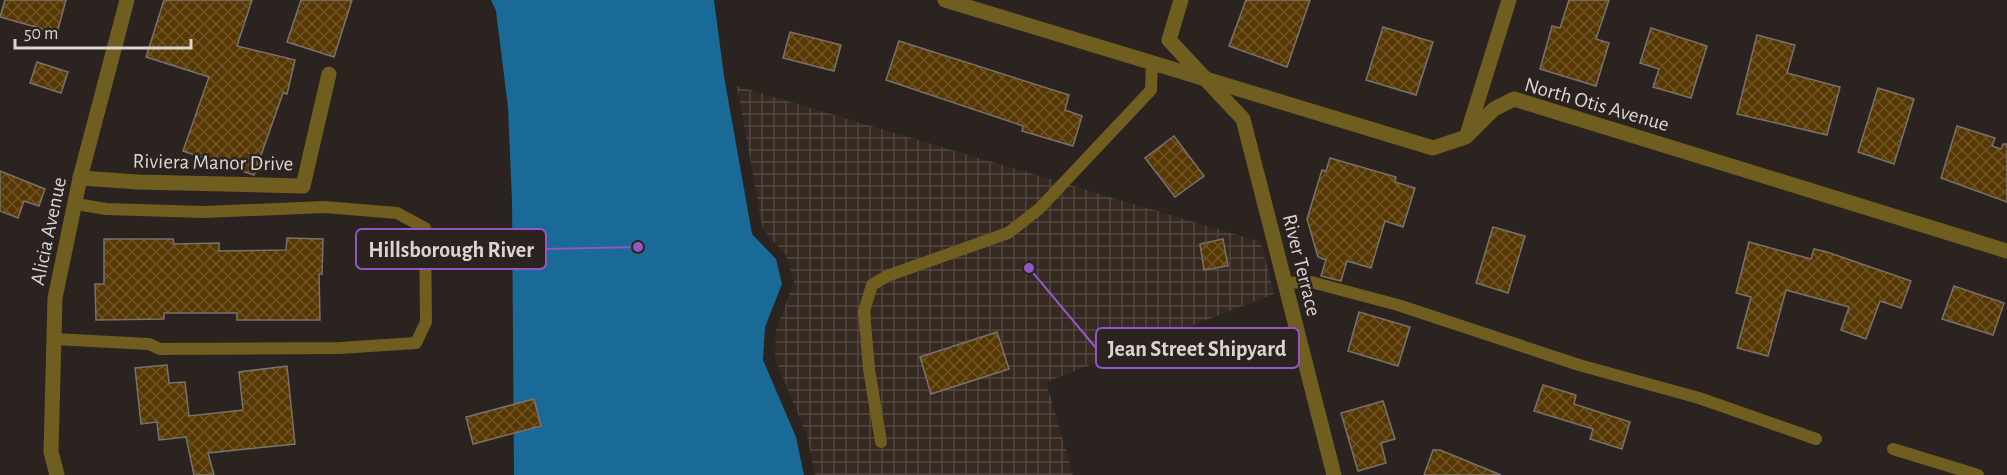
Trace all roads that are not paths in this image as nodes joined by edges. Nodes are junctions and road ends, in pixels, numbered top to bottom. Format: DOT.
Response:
graph roads {
  1 [pos="127,0"];
  2 [pos="945,0"];
  3 [pos="1181,0"];
  4 [pos="1509,0"];
  5 [pos="1152,64"];
  6 [pos="329,74"];
  7 [pos="1204,80"];
  8 [pos="1466,137"];
  9 [pos="80,178"];
  10 [pos="76,204"];
  11 [pos="2007,251"];
  12 [pos="1285,283"];
  13 [pos="54,339"];
  14 [pos="1816,439"];
  15 [pos="881,442"];
  16 [pos="1893,449"];
  17 [pos="57,475"];
  18 [pos="1334,475"];
  19 [pos="1978,475"];
  1 -- 9 [label="street, Alicia Avenue"];
  2 -- 5 [label="street, North Otis Avenue"];
  3 -- 7 [label="street, River Terrace"];
  4 -- 8 [label="street"];
  5 -- 7 [label="street, North Otis Avenue"];
  5 -- 15 [label="lane"];
  6 -- 9 [label="street, Riviera Manor Drive"];
  7 -- 8 [label="street, North Otis Avenue"];
  7 -- 12 [label="street, River Terrace"];
  8 -- 11 [label="street, North Otis Avenue"];
  9 -- 10 [label="street, Alicia Avenue"];
  10 -- 13 [label="street, Alicia Avenue"];
  10 -- 13 [label="lane"];
  12 -- 14 [label="lane"];
  12 -- 18 [label="street, River Terrace"];
  13 -- 17 [label="street, Alicia Avenue"];
  16 -- 19 [label="lane"];
}
